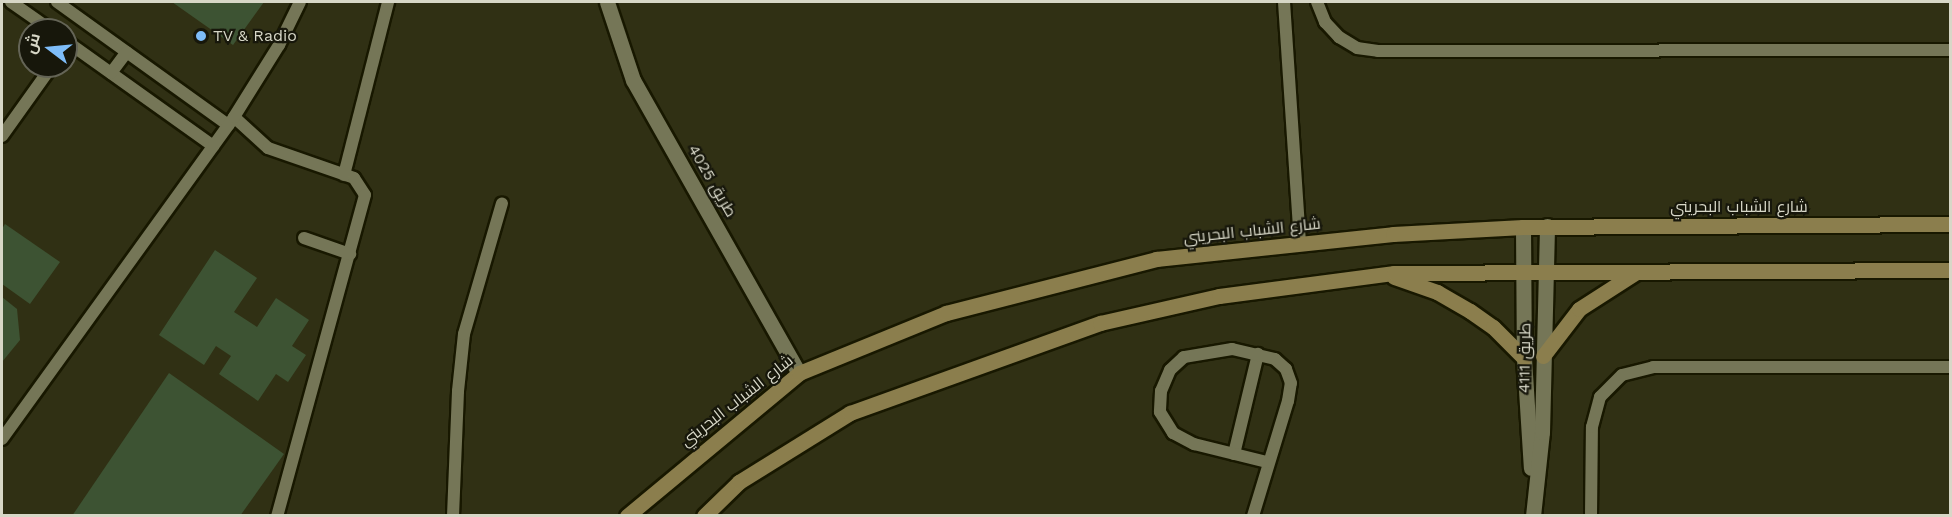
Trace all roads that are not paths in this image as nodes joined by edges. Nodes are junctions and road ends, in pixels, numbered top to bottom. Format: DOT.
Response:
graph roads {
  1 [pos="11,2"];
  2 [pos="57,2"];
  3 [pos="300,2"];
  4 [pos="388,2"];
  5 [pos="607,2"];
  6 [pos="1284,2"];
  7 [pos="1317,2"];
  8 [pos="34,18"];
  9 [pos="78,50"];
  10 [pos="1950,50"];
  11 [pos="127,52"];
  12 [pos="111,73"];
  13 [pos="43,78"];
  14 [pos="231,121"];
  15 [pos="2,136"];
  16 [pos="213,146"];
  17 [pos="344,175"];
  18 [pos="502,203"];
  19 [pos="1950,224"];
  20 [pos="1547,226"];
  21 [pos="1523,227"];
  22 [pos="304,238"];
  23 [pos="1300,244"];
  24 [pos="350,254"];
  25 [pos="1950,270"];
  26 [pos="1523,271"];
  27 [pos="1544,272"];
  28 [pos="1635,273"];
  29 [pos="1386,274"];
  30 [pos="1258,354"];
  31 [pos="1543,356"];
  32 [pos="1524,358"];
  33 [pos="1950,367"];
  34 [pos="800,373"];
  35 [pos="2,439"];
  36 [pos="1234,454"];
  37 [pos="1267,462"];
  38 [pos="1534,489"];
  39 [pos="277,516"];
  40 [pos="453,516"];
  41 [pos="627,516"];
  42 [pos="704,516"];
  43 [pos="1253,516"];
  44 [pos="1533,516"];
  45 [pos="1591,516"];
  1 -- 8 [label="lane"];
  2 -- 11 [label="lane"];
  3 -- 14 [label="lane"];
  4 -- 17 [label="lane"];
  5 -- 34 [label="street, طريق 4025"];
  6 -- 23 [label="lane"];
  7 -- 10 [label="lane"];
  9 -- 12 [label="lane"];
  11 -- 12 [label="lane"];
  11 -- 14 [label="lane"];
  12 -- 16 [label="lane"];
  13 -- 15 [label="lane"];
  14 -- 16 [label="lane"];
  14 -- 17 [label="lane"];
  16 -- 35 [label="lane"];
  17 -- 24 [label="lane"];
  18 -- 40 [label="lane"];
  19 -- 20 [label="street, شارع الشباب البحريني"];
  20 -- 21 [label="street, شارع الشباب البحريني"];
  20 -- 27 [label="street, طريق 4111"];
  21 -- 23 [label="street, شارع الشباب البحريني"];
  21 -- 26 [label="street, طريق 4111"];
  22 -- 24 [label="lane"];
  23 -- 34 [label="street, شارع الشباب البحريني"];
  24 -- 39 [label="lane"];
  25 -- 28 [label="street"];
  26 -- 27 [label="street"];
  26 -- 29 [label="street"];
  26 -- 32 [label="street, طريق 4111"];
  27 -- 28 [label="street"];
  27 -- 31 [label="street, طريق 4111"];
  28 -- 31 [label="street"];
  29 -- 32 [label="street"];
  29 -- 42 [label="street"];
  30 -- 36 [label="lane"];
  30 -- 36 [label="lane"];
  30 -- 37 [label="lane"];
  31 -- 38 [label="street, طريق 4111"];
  32 -- 38 [label="street, طريق 4111"];
  33 -- 45 [label="lane"];
  34 -- 41 [label="street, شارع الشباب البحريني"];
  36 -- 37 [label="lane"];
  37 -- 43 [label="lane"];
  38 -- 44 [label="street, طريق 4111"];
}
